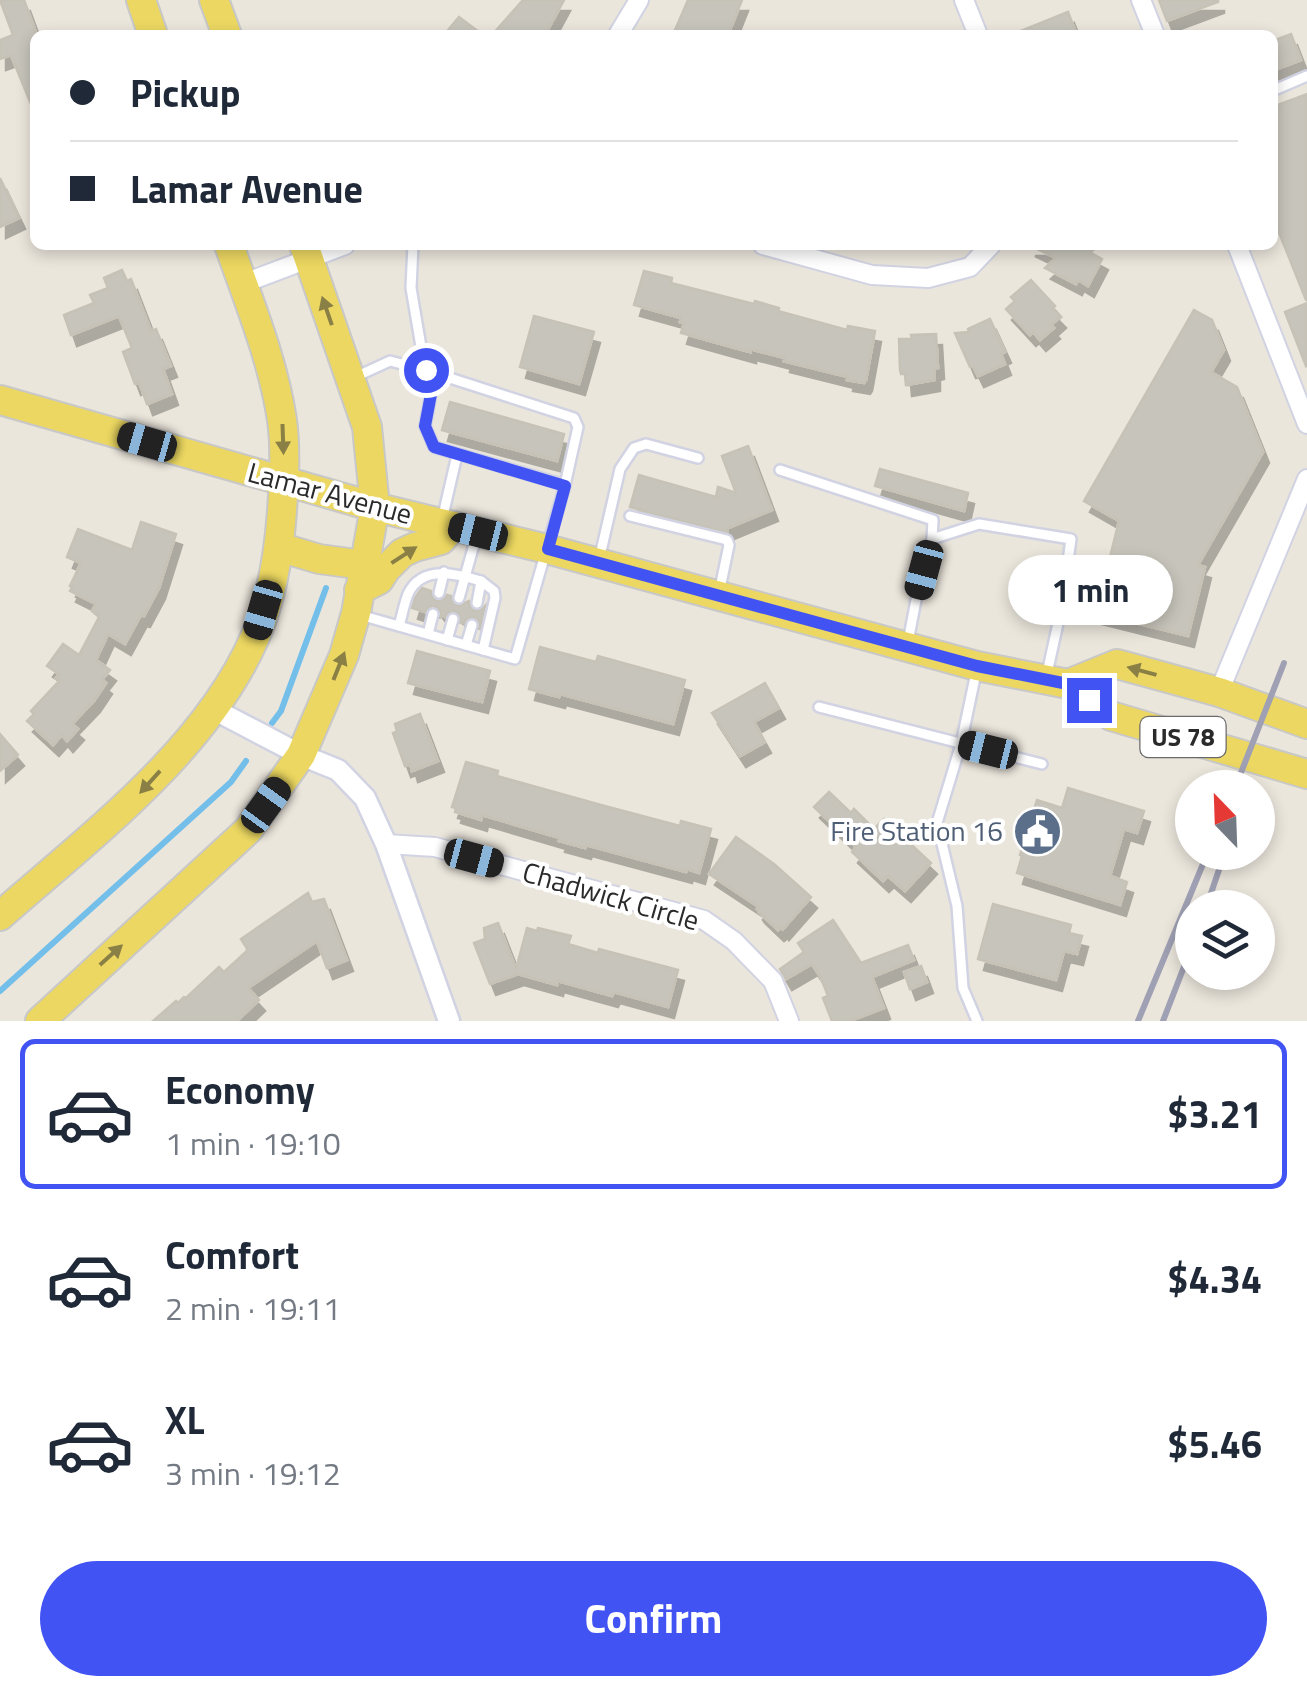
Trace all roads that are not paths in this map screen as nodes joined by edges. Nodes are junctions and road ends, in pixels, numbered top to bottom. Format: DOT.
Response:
graph roads {
  1 [pos="141,0"];
  2 [pos="214,0"];
  3 [pos="639,0"];
  4 [pos="964,0"];
  5 [pos="1141,0"];
  6 [pos="151,30"];
  7 [pos="225,30"];
  8 [pos="621,30"];
  9 [pos="976,30"];
  10 [pos="1153,30"];
  11 [pos="1307,76"];
  12 [pos="1278,88"];
  13 [pos="231,250"];
  14 [pos="413,250"];
  15 [pos="781,250"];
  16 [pos="986,250"];
  17 [pos="1239,250"];
  18 [pos="306,252"];
  19 [pos="242,284"];
  20 [pos="430,372"];
  21 [pos="350,379"];
  22 [pos="0,400"];
  23 [pos="1307,424"];
  24 [pos="457,455"];
  25 [pos="698,458"];
  26 [pos="780,470"];
  27 [pos="1307,479"];
  28 [pos="284,481"];
  29 [pos="565,486"];
  30 [pos="376,507"];
  31 [pos="630,516"];
  32 [pos="457,527"];
  33 [pos="932,540"];
  34 [pos="279,546"];
  35 [pos="548,549"];
  36 [pos="598,563"];
  37 [pos="444,572"];
  38 [pos="466,576"];
  39 [pos="482,582"];
  40 [pos="359,590"];
  41 [pos="438,593"];
  42 [pos="718,596"];
  43 [pos="459,598"];
  44 [pos="477,603"];
  45 [pos="433,614"];
  46 [pos="453,619"];
  47 [pos="472,624"];
  48 [pos="399,626"];
  49 [pos="428,634"];
  50 [pos="448,640"];
  51 [pos="466,645"];
  52 [pos="907,648"];
  53 [pos="482,650"];
  54 [pos="977,666"];
  55 [pos="1057,682"];
  56 [pos="1219,692"];
  57 [pos="819,707"];
  58 [pos="215,710"];
  59 [pos="1301,720"];
  60 [pos="960,744"];
  61 [pos="302,755"];
  62 [pos="1042,764"];
  63 [pos="1307,774"];
  64 [pos="386,844"];
  65 [pos="0,916"];
  66 [pos="40,1021"];
  67 [pos="448,1021"];
  68 [pos="788,1021"];
  69 [pos="977,1021"];
  1 -- 6 [label="main road"];
  2 -- 7 [label="main road"];
  3 -- 8 [label="street"];
  4 -- 9 [label="street"];
  5 -- 10 [label="street"];
  11 -- 12 [label="lane"];
  13 -- 19 [label="main road"];
  14 -- 20 [label="lane"];
  15 -- 16 [label="street"];
  17 -- 23 [label="street"];
  18 -- 19 [label="street"];
  21 -- 18 [label="main road, one-way"];
  19 -- 28 [label="main road, one-way"];
  20 -- 21 [label="lane"];
  20 -- 24 [label="lane"];
  20 -- 29 [label="lane"];
  21 -- 30 [label="main road"];
  22 -- 28 [label="main road, Lamar Avenue / US 78"];
  24 -- 29 [label="lane"];
  24 -- 32 [label="lane"];
  25 -- 36 [label="lane"];
  26 -- 33 [label="lane"];
  27 -- 56 [label="street"];
  28 -- 30 [label="main road, Lamar Avenue / US 78"];
  28 -- 34 [label="main road"];
  29 -- 35 [label="lane"];
  30 -- 32 [label="main road, Lamar Avenue / US 78"];
  30 -- 40 [label="main road"];
  31 -- 42 [label="lane"];
  32 -- 35 [label="main road, Lamar Avenue / US 78"];
  32 -- 38 [label="lane"];
  40 -- 32 [label="main road, one-way"];
  33 -- 52 [label="lane"];
  33 -- 55 [label="lane"];
  34 -- 40 [label="main road"];
  34 -- 58 [label="main road"];
  35 -- 36 [label="main road, Lamar Avenue / US 78"];
  35 -- 53 [label="lane"];
  36 -- 42 [label="main road, Lamar Avenue / US 78"];
  37 -- 38 [label="lane"];
  37 -- 41 [label="lane"];
  37 -- 48 [label="lane"];
  38 -- 39 [label="lane"];
  38 -- 43 [label="lane"];
  39 -- 44 [label="lane"];
  39 -- 53 [label="lane"];
  40 -- 48 [label="lane"];
  61 -- 40 [label="main road, one-way"];
  42 -- 52 [label="main road, Lamar Avenue / US 78"];
  45 -- 49 [label="lane"];
  46 -- 50 [label="lane"];
  47 -- 51 [label="lane"];
  48 -- 49 [label="lane"];
  49 -- 50 [label="lane"];
  50 -- 51 [label="lane"];
  51 -- 53 [label="lane"];
  52 -- 54 [label="main road, Lamar Avenue / US 78"];
  54 -- 55 [label="main road, Lamar Avenue / US 78"];
  54 -- 60 [label="lane"];
  56 -- 55 [label="main road, US 78, one-way"];
  55 -- 63 [label="main road, Lamar Avenue / US 78"];
  56 -- 59 [label="main road, US 78"];
  57 -- 60 [label="lane"];
  58 -- 61 [label="street"];
  58 -- 65 [label="main road, one-way"];
  60 -- 62 [label="lane"];
  60 -- 69 [label="lane"];
  61 -- 64 [label="street"];
  66 -- 61 [label="main road, one-way"];
  64 -- 67 [label="street"];
  64 -- 68 [label="street, Chadwick Circle"];
}
